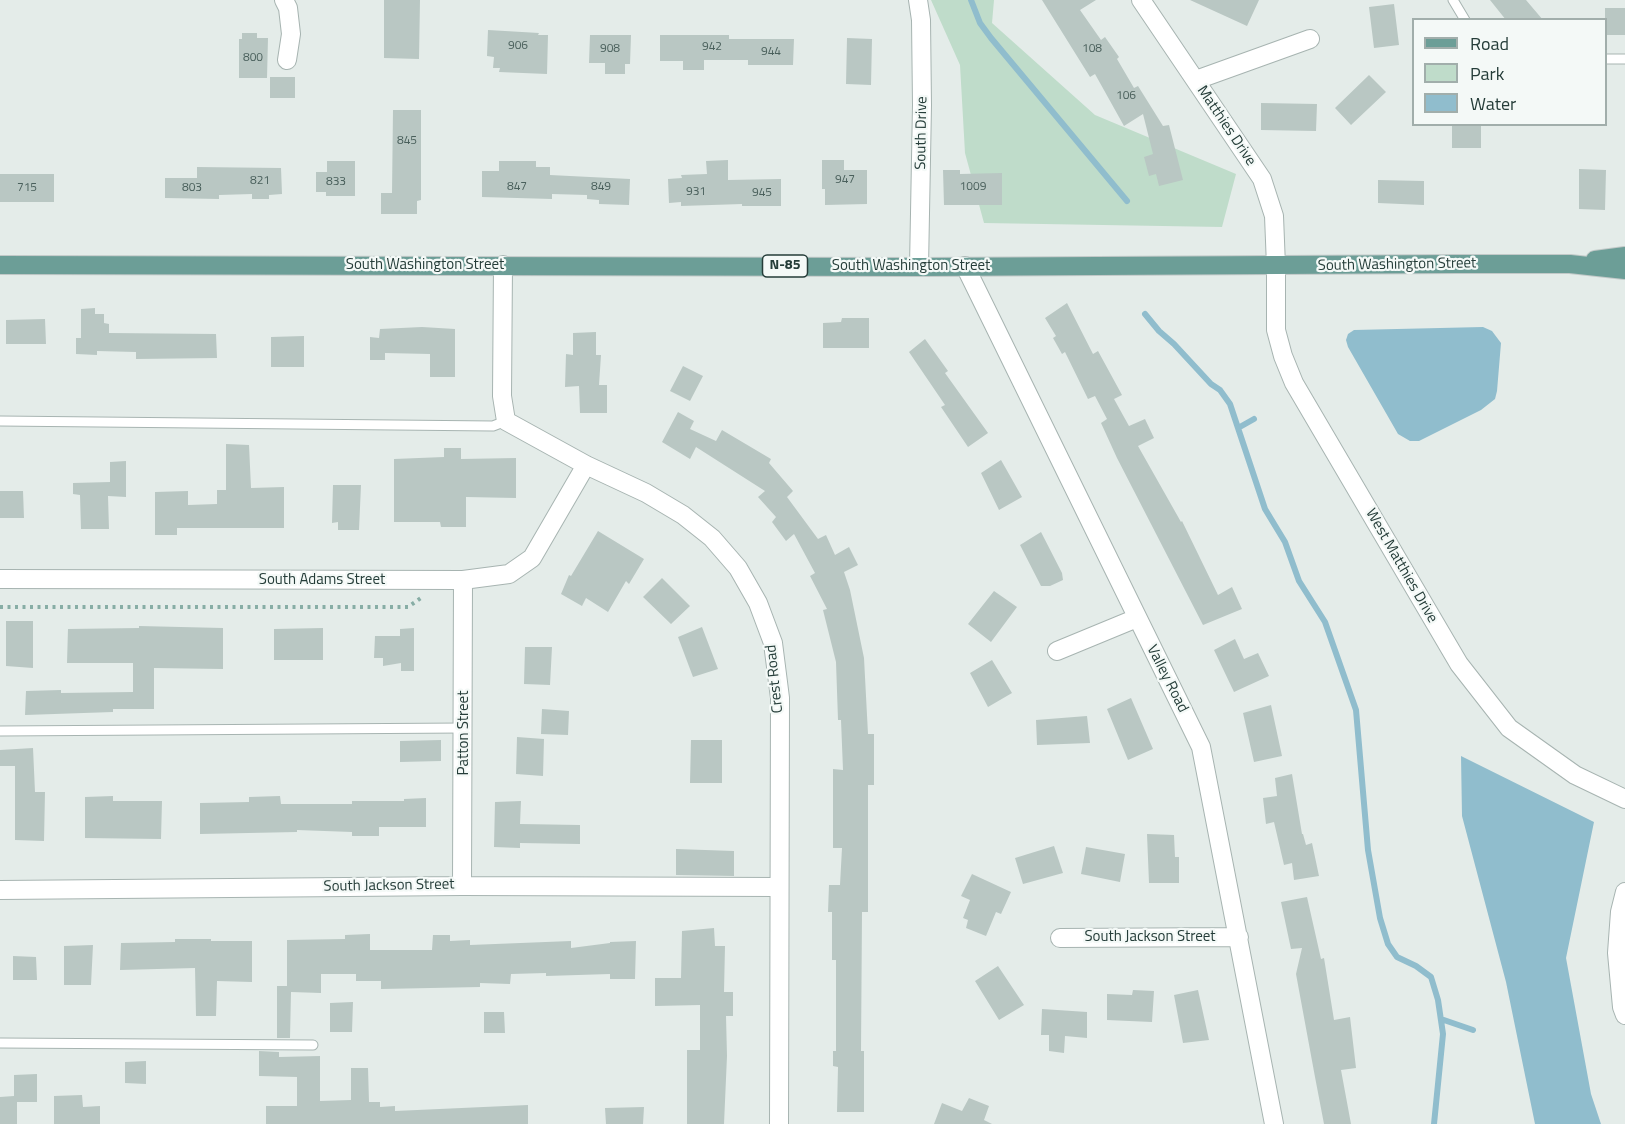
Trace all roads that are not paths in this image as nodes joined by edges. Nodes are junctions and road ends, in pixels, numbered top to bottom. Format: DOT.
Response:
graph roads {
  1 [pos="284,0"];
  2 [pos="918,0"];
  3 [pos="1141,0"];
  4 [pos="1453,0"];
  5 [pos="1464,18"];
  6 [pos="1310,39"];
  7 [pos="1607,58"];
  8 [pos="1625,59"];
  9 [pos="287,60"];
  10 [pos="1196,80"];
  11 [pos="1625,256"];
  12 [pos="1570,264"];
  13 [pos="0,265"];
  14 [pos="503,265"];
  15 [pos="965,266"];
  16 [pos="1276,266"];
  17 [pos="919,267"];
  18 [pos="1625,270"];
  19 [pos="0,421"];
  20 [pos="506,421"];
  21 [pos="586,465"];
  22 [pos="0,579"];
  23 [pos="463,580"];
  24 [pos="1137,618"];
  25 [pos="1057,651"];
  26 [pos="464,728"];
  27 [pos="0,731"];
  28 [pos="1625,799"];
  29 [pos="462,886"];
  30 [pos="778,886"];
  31 [pos="0,890"];
  32 [pos="1625,892"];
  33 [pos="1239,937"];
  34 [pos="1060,938"];
  35 [pos="1625,1015"];
  36 [pos="0,1043"];
  37 [pos="313,1046"];
  38 [pos="779,1124"];
  39 [pos="1274,1124"];
  1 -- 9 [label="street"];
  2 -- 17 [label="street, South Drive"];
  3 -- 10 [label="street, Matthies Drive"];
  4 -- 5 [label="lane"];
  6 -- 10 [label="street"];
  7 -- 8 [label="lane"];
  10 -- 16 [label="street, Matthies Drive"];
  11 -- 12 [label="main road, South Washington Street / N-85"];
  12 -- 16 [label="main road, South Washington Street / N-85"];
  12 -- 18 [label="main road, South Washington Street / N-85"];
  13 -- 14 [label="main road, South Washington Street / N-85"];
  14 -- 17 [label="main road, South Washington Street / N-85"];
  14 -- 20 [label="street"];
  15 -- 16 [label="main road, South Washington Street / N-85"];
  15 -- 17 [label="main road, South Washington Street / N-85"];
  15 -- 24 [label="street, Valley Road"];
  16 -- 28 [label="street, West Matthies Drive"];
  19 -- 20 [label="lane"];
  20 -- 21 [label="street, Crest Road"];
  21 -- 23 [label="street, South Adams Street"];
  21 -- 30 [label="street, Crest Road"];
  22 -- 23 [label="street, South Adams Street"];
  23 -- 26 [label="street, Patton Street"];
  24 -- 25 [label="street"];
  24 -- 33 [label="street, Valley Road"];
  26 -- 27 [label="lane"];
  26 -- 29 [label="street, Patton Street"];
  29 -- 30 [label="street, South Jackson Street"];
  29 -- 31 [label="street, South Jackson Street"];
  30 -- 38 [label="street, Crest Road"];
  32 -- 35 [label="street"];
  33 -- 34 [label="street, South Jackson Street"];
  33 -- 39 [label="street, Valley Road"];
  36 -- 37 [label="lane"];
}
